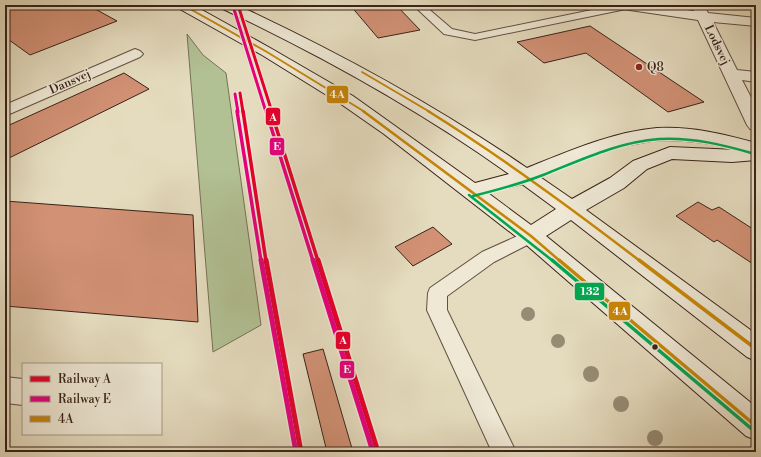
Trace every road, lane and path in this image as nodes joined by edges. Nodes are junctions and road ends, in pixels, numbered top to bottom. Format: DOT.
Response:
graph roads {
  1 [pos="183,5"];
  2 [pos="226,5"];
  3 [pos="418,5"];
  4 [pos="624,5"];
  5 [pos="700,11"];
  6 [pos="756,22"];
  7 [pos="135,54"];
  8 [pos="731,74"];
  9 [pos="756,77"];
  10 [pos="750,101"];
  11 [pos="5,111"];
  12 [pos="756,125"];
  13 [pos="756,150"];
  14 [pos="756,154"];
  15 [pos="525,176"];
  16 [pos="472,191"];
  17 [pos="571,209"];
  18 [pos="530,236"];
  19 [pos="756,349"];
  20 [pos="5,390"];
  21 [pos="22,392"];
  22 [pos="756,426"];
  23 [pos="504,452"];
  1 -- 16 [label="main road"];
  2 -- 15 [label="main road"];
  3 -- 4 [label="lane"];
  4 -- 5 [label="main road"];
  5 -- 6 [label="main road, Lodsvej"];
  5 -- 8 [label="main road, Lodsvej"];
  7 -- 11 [label="main road, Dansvej"];
  8 -- 9 [label="main road, Lodsvej"];
  8 -- 10 [label="main road, Lodsvej"];
  10 -- 12 [label="main road, Lodsvej"];
  13 -- 15 [label="main road"];
  14 -- 17 [label="main road"];
  15 -- 16 [label="main road"];
  15 -- 17 [label="main road"];
  16 -- 18 [label="main road"];
  17 -- 18 [label="main road"];
  17 -- 19 [label="main road"];
  18 -- 22 [label="main road"];
  18 -- 23 [label="lane"];
  20 -- 21 [label="main road"];
}
